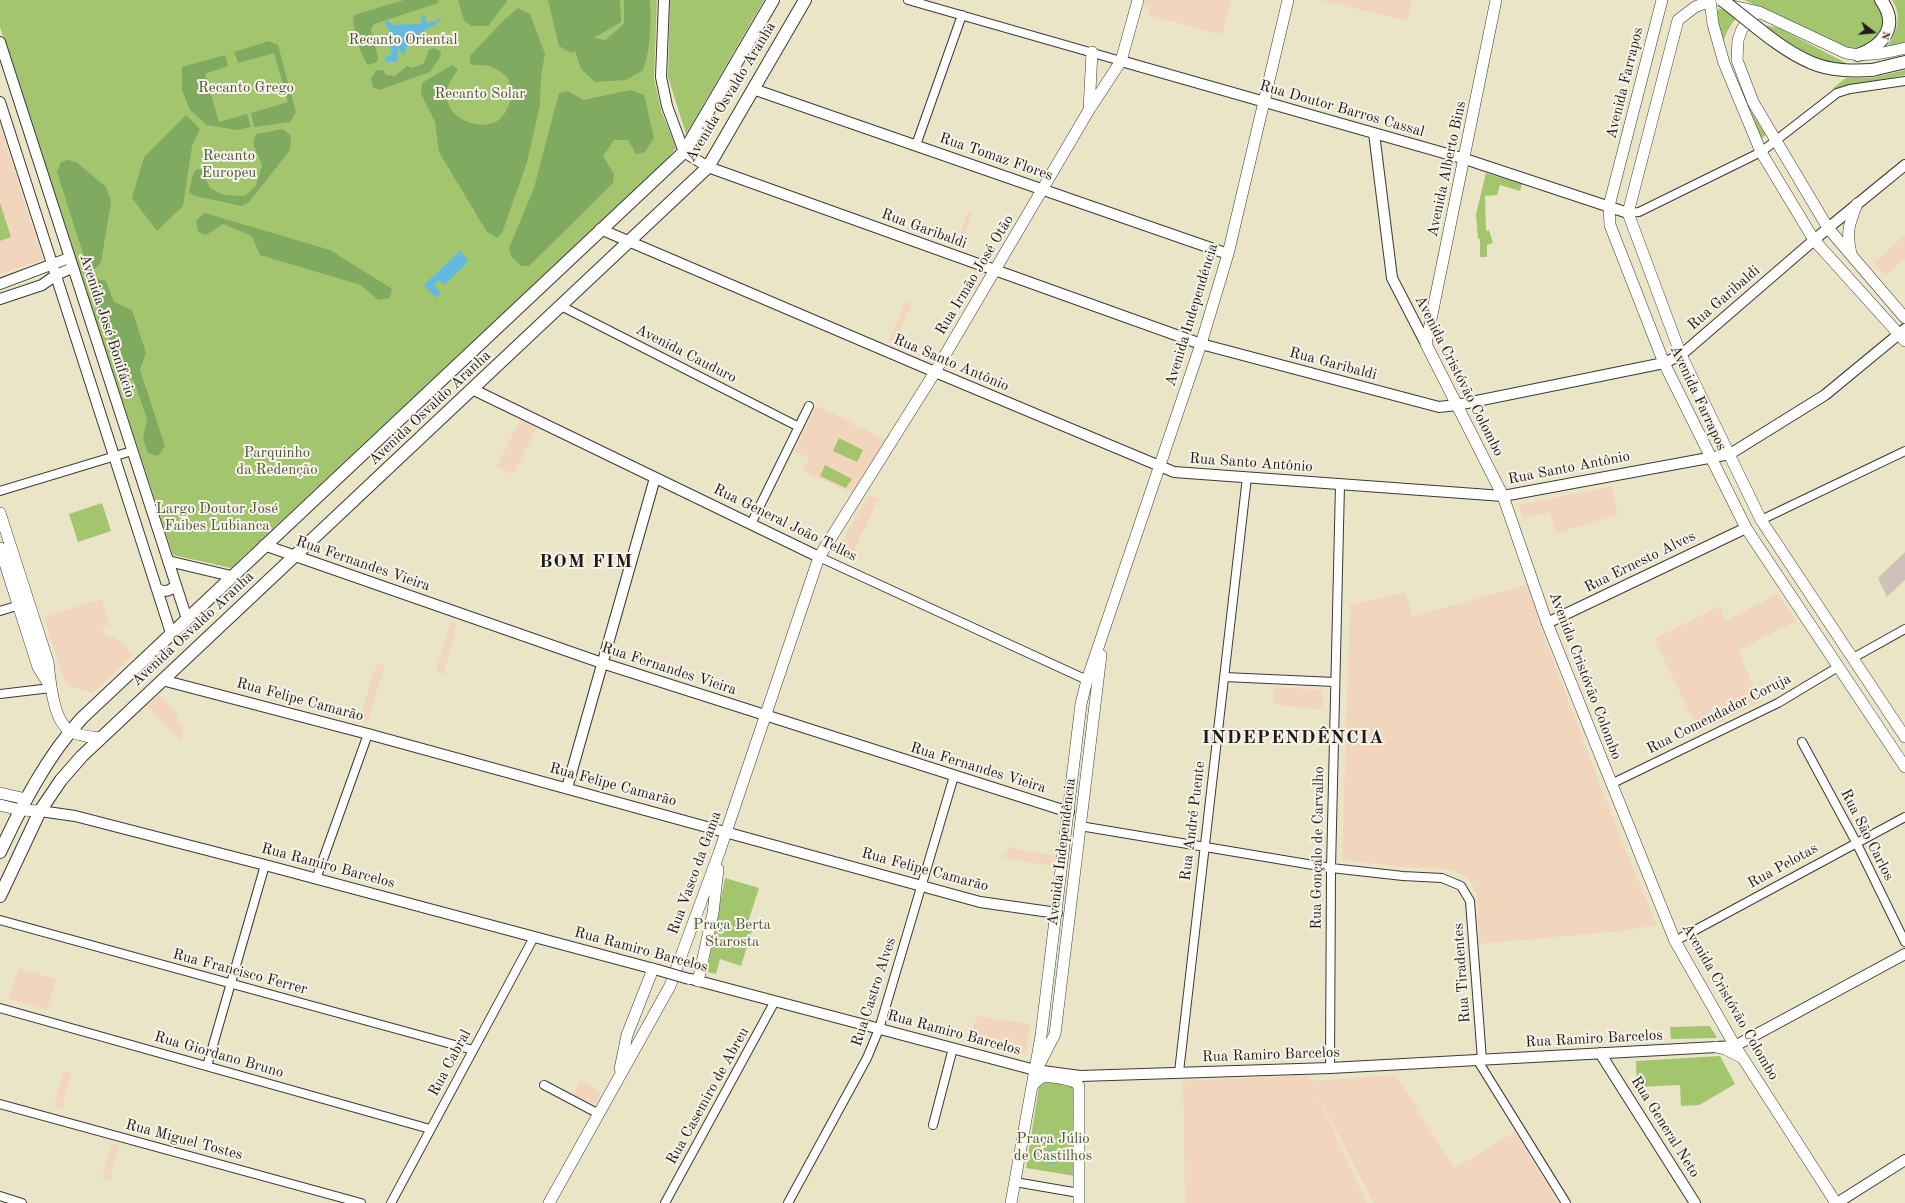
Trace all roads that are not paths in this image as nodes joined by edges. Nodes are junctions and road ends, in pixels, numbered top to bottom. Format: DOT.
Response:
graph roads {
  1 [pos="664,0"];
  2 [pos="773,0"];
  3 [pos="805,0"];
  4 [pos="908,0"];
  5 [pos="1138,0"];
  6 [pos="1288,0"];
  7 [pos="1496,0"];
  8 [pos="1662,0"];
  9 [pos="1714,0"];
  10 [pos="1881,0"];
  11 [pos="1760,12"];
  12 [pos="962,14"];
  13 [pos="0,42"];
  14 [pos="1905,48"];
  15 [pos="1092,52"];
  16 [pos="1858,55"];
  17 [pos="3,61"];
  18 [pos="1121,61"];
  19 [pos="1905,62"];
  20 [pos="1905,81"];
  21 [pos="753,89"];
  22 [pos="0,102"];
  23 [pos="1264,102"];
  24 [pos="1089,110"];
  25 [pos="1374,133"];
  26 [pos="1776,141"];
  27 [pos="916,145"];
  28 [pos="684,152"];
  29 [pos="1761,152"];
  30 [pos="1465,159"];
  31 [pos="1905,165"];
  32 [pos="708,168"];
  33 [pos="1779,182"];
  34 [pos="1043,190"];
  35 [pos="1857,204"];
  36 [pos="1609,206"];
  37 [pos="1628,213"];
  38 [pos="1828,228"];
  39 [pos="600,229"];
  40 [pos="1814,240"];
  41 [pos="630,241"];
  42 [pos="1228,254"];
  43 [pos="1852,256"];
  44 [pos="69,258"];
  45 [pos="52,264"];
  46 [pos="72,268"];
  47 [pos="994,271"];
  48 [pos="56,276"];
  49 [pos="0,284"];
  50 [pos="0,299"];
  51 [pos="561,306"];
  52 [pos="1905,318"];
  53 [pos="1903,335"];
  54 [pos="1200,344"];
  55 [pos="1426,344"];
  56 [pos="1681,355"];
  57 [pos="1664,363"];
  58 [pos="934,372"];
  59 [pos="472,389"];
  60 [pos="809,406"];
  61 [pos="1457,406"];
  62 [pos="799,427"];
  63 [pos="132,451"];
  64 [pos="1905,451"];
  65 [pos="1730,454"];
  66 [pos="114,456"];
  67 [pos="1709,457"];
  68 [pos="1159,467"];
  69 [pos="1248,477"];
  70 [pos="655,478"];
  71 [pos="1340,484"];
  72 [pos="0,491"];
  73 [pos="1502,496"];
  74 [pos="0,513"];
  75 [pos="1761,520"];
  76 [pos="751,524"];
  77 [pos="1746,528"];
  78 [pos="264,545"];
  79 [pos="0,548"];
  80 [pos="294,557"];
  81 [pos="819,557"];
  82 [pos="168,561"];
  83 [pos="231,576"];
  84 [pos="176,585"];
  85 [pos="157,589"];
  86 [pos="24,604"];
  87 [pos="0,610"];
  88 [pos="187,618"];
  89 [pos="1547,623"];
  90 [pos="1905,630"];
  91 [pos="171,633"];
  92 [pos="1104,633"];
  93 [pos="1853,658"];
  94 [pos="602,663"];
  95 [pos="1838,667"];
  96 [pos="1224,677"];
  97 [pos="162,680"];
  98 [pos="1087,680"];
  99 [pos="1335,682"];
  100 [pos="51,688"];
  101 [pos="0,694"];
  102 [pos="766,716"];
  103 [pos="70,731"];
  104 [pos="368,734"];
  105 [pos="1905,737"];
  106 [pos="100,738"];
  107 [pos="1802,742"];
  108 [pos="1905,767"];
  109 [pos="954,776"];
  110 [pos="1611,784"];
  111 [pos="567,788"];
  112 [pos="0,793"];
  113 [pos="23,804"];
  114 [pos="0,805"];
  115 [pos="40,811"];
  116 [pos="1069,812"];
  117 [pos="1905,817"];
  118 [pos="1080,826"];
  119 [pos="726,832"];
  120 [pos="1856,842"];
  121 [pos="1204,846"];
  122 [pos="0,852"];
  123 [pos="719,853"];
  124 [pos="265,865"];
  125 [pos="1331,868"];
  126 [pos="316,879"];
  127 [pos="922,886"];
  128 [pos="0,896"];
  129 [pos="1057,913"];
  130 [pos="0,920"];
  131 [pos="534,937"];
  132 [pos="1675,941"];
  133 [pos="1905,942"];
  134 [pos="1905,954"];
  135 [pos="656,970"];
  136 [pos="693,980"];
  137 [pos="231,984"];
  138 [pos="776,1002"];
  139 [pos="0,1008"];
  140 [pos="879,1029"];
  141 [pos="1735,1046"];
  142 [pos="1716,1047"];
  143 [pos="953,1048"];
  144 [pos="473,1050"];
  145 [pos="1613,1052"];
  146 [pos="1600,1053"];
  147 [pos="1742,1058"];
  148 [pos="1482,1060"];
  149 [pos="206,1066"];
  150 [pos="1330,1068"];
  151 [pos="1610,1068"];
  152 [pos="1036,1070"];
  153 [pos="1179,1072"];
  154 [pos="1080,1076"];
  155 [pos="617,1081"];
  156 [pos="544,1085"];
  157 [pos="1033,1085"];
  158 [pos="1080,1088"];
  159 [pos="0,1104"];
  160 [pos="599,1114"];
  161 [pos="933,1125"];
  162 [pos="430,1129"];
  163 [pos="1905,1160"];
  164 [pos="1015,1182"];
  165 [pos="0,1196"];
  166 [pos="1079,1198"];
  167 [pos="22,1203"];
  168 [pos="361,1203"];
  169 [pos="391,1203"];
  170 [pos="549,1203"];
  171 [pos="665,1203"];
  172 [pos="788,1203"];
  173 [pos="1011,1203"];
  174 [pos="1566,1203"];
  175 [pos="1695,1203"];
  176 [pos="1836,1203"];
  1 -- 28 [label="street"];
  2 -- 28 [label="main road, Avenida Osvaldo Aranha"];
  3 -- 21 [label="main road, Avenida Osvaldo Aranha"];
  4 -- 12 [label="street, Rua Doutor Barros Cassal"];
  5 -- 18 [label="main road, Rua Irmão José Otão"];
  6 -- 23 [label="main road, Avenida Independência"];
  7 -- 30 [label="main road, Avenida Alberto Bins"];
  8 -- 36 [label="main road, Avenida Farrapos"];
  9 -- 11 [label="main road"];
  9 -- 19 [label="main road, bridge"];
  9 -- 29 [label="main road"];
  9 -- 37 [label="main road"];
  10 -- 16 [label="main road"];
  11 -- 16 [label="main road"];
  11 -- 26 [label="main road"];
  12 -- 15 [label="street, Rua Doutor Barros Cassal"];
  12 -- 27 [label="street"];
  13 -- 17 [label="street, Avenida José Bonifácio"];
  14 -- 16 [label="main road"];
  15 -- 18 [label="street, Rua Doutor Barros Cassal"];
  15 -- 24 [label="main road"];
  17 -- 44 [label="street, Avenida José Bonifácio"];
  18 -- 23 [label="street, Rua Doutor Barros Cassal"];
  18 -- 24 [label="main road, Rua Irmão José Otão"];
  20 -- 26 [label="street"];
  21 -- 27 [label="street, Rua Tomaz Flores"];
  21 -- 32 [label="main road, Avenida Osvaldo Aranha"];
  22 -- 45 [label="street"];
  23 -- 25 [label="street, Rua Doutor Barros Cassal"];
  23 -- 42 [label="main road, Avenida Independência"];
  24 -- 34 [label="main road, Rua Irmão José Otão"];
  25 -- 30 [label="street, Rua Doutor Barros Cassal"];
  25 -- 55 [label="street, Avenida Cristóvão Colombo"];
  26 -- 29 [label="street"];
  26 -- 38 [label="main road"];
  27 -- 34 [label="street, Rua Tomaz Flores"];
  28 -- 32 [label="street, Rua Garibaldi"];
  28 -- 39 [label="main road, Avenida Osvaldo Aranha"];
  29 -- 33 [label="main road"];
  29 -- 37 [label="street"];
  30 -- 36 [label="street, Rua Doutor Barros Cassal"];
  30 -- 55 [label="main road, Avenida Alberto Bins"];
  31 -- 35 [label="street, Rua Garibaldi"];
  32 -- 41 [label="main road, Avenida Osvaldo Aranha"];
  32 -- 47 [label="street, Rua Garibaldi"];
  33 -- 38 [label="main road"];
  33 -- 40 [label="main road"];
  34 -- 42 [label="street, Rua Tomaz Flores"];
  34 -- 47 [label="main road, Rua Irmão José Otão"];
  35 -- 38 [label="street, Rua Garibaldi"];
  35 -- 43 [label="main road"];
  36 -- 37 [label="street, Rua Doutor Barros Cassal"];
  36 -- 57 [label="main road, Avenida Farrapos"];
  37 -- 56 [label="main road, Avenida Farrapos"];
  38 -- 40 [label="street, Rua Garibaldi"];
  38 -- 43 [label="main road"];
  39 -- 41 [label="street, Rua Santo Antônio"];
  39 -- 78 [label="main road, Avenida Osvaldo Aranha"];
  40 -- 53 [label="main road"];
  40 -- 56 [label="street, Rua Garibaldi"];
  41 -- 51 [label="main road, Avenida Osvaldo Aranha"];
  41 -- 58 [label="street, Rua Santo Antônio"];
  42 -- 54 [label="main road, Avenida Independência"];
  43 -- 52 [label="main road"];
  44 -- 45 [label="street"];
  44 -- 46 [label="street, Avenida José Bonifácio"];
  45 -- 48 [label="street"];
  45 -- 49 [label="street"];
  46 -- 48 [label="street"];
  46 -- 63 [label="street, Avenida José Bonifácio"];
  47 -- 54 [label="street, Rua Garibaldi"];
  47 -- 58 [label="main road, Rua Irmão José Otão"];
  48 -- 50 [label="street"];
  48 -- 66 [label="street"];
  51 -- 59 [label="main road, Avenida Osvaldo Aranha"];
  51 -- 62 [label="street, Avenida Cauduro"];
  53 -- 65 [label="street, Rua Santo Antônio"];
  54 -- 61 [label="street, Rua Garibaldi"];
  54 -- 68 [label="main road, Avenida Independência"];
  55 -- 61 [label="main road, Avenida Cristóvão Colombo"];
  56 -- 57 [label="street, Rua Garibaldi"];
  56 -- 65 [label="main road, Avenida Farrapos"];
  57 -- 61 [label="street, Rua Garibaldi"];
  57 -- 67 [label="main road, Avenida Farrapos"];
  58 -- 68 [label="street, Rua Santo Antônio"];
  58 -- 81 [label="main road, Rua Irmão José Otão"];
  59 -- 70 [label="street, Rua General João Telles"];
  59 -- 80 [label="main road, Avenida Osvaldo Aranha"];
  60 -- 62 [label="street"];
  61 -- 73 [label="main road, Avenida Cristóvão Colombo"];
  62 -- 76 [label="street"];
  63 -- 66 [label="street"];
  63 -- 82 [label="street, Avenida José Bonifácio"];
  64 -- 75 [label="street"];
  65 -- 67 [label="street, Rua Santo Antônio"];
  65 -- 75 [label="main road, Avenida Farrapos"];
  66 -- 72 [label="street"];
  66 -- 85 [label="street"];
  67 -- 73 [label="street, Rua Santo Antônio"];
  67 -- 77 [label="main road, Avenida Farrapos"];
  68 -- 69 [label="street, Rua Santo Antônio"];
  68 -- 92 [label="main road, Avenida Independência"];
  69 -- 71 [label="street, Rua Santo Antônio"];
  69 -- 96 [label="street, Rua André Puente"];
  70 -- 76 [label="street, Rua General João Telles"];
  70 -- 94 [label="street"];
  71 -- 73 [label="street, Rua Santo Antônio"];
  71 -- 99 [label="street, Rua Gonçalo de Carvalho"];
  73 -- 89 [label="main road, Avenida Cristóvão Colombo"];
  74 -- 86 [label="main road"];
  75 -- 93 [label="main road, Avenida Farrapos"];
  76 -- 81 [label="street, Rua General João Telles"];
  77 -- 89 [label="street, Rua Ernesto Alves"];
  77 -- 95 [label="main road, Avenida Farrapos"];
  78 -- 80 [label="street, Rua Fernandes Vieira"];
  78 -- 83 [label="main road, Avenida Osvaldo Aranha"];
  79 -- 86 [label="main road"];
  80 -- 94 [label="street, Rua Fernandes Vieira"];
  80 -- 97 [label="main road, Avenida Osvaldo Aranha"];
  81 -- 98 [label="street, Rua General João Telles"];
  81 -- 102 [label="main road, Rua Vasco da Gama"];
  82 -- 83 [label="street"];
  82 -- 84 [label="street, Avenida José Bonifácio"];
  83 -- 88 [label="main road, Avenida Osvaldo Aranha"];
  84 -- 85 [label="street"];
  84 -- 88 [label="street, Avenida José Bonifácio"];
  85 -- 91 [label="street"];
  86 -- 87 [label="street"];
  86 -- 100 [label="main road"];
  88 -- 91 [label="main road, Avenida Osvaldo Aranha"];
  89 -- 110 [label="main road, Avenida Cristóvão Colombo"];
  90 -- 93 [label="street"];
  91 -- 103 [label="main road, Avenida Osvaldo Aranha"];
  92 -- 98 [label="main road, Avenida Independência"];
  92 -- 118 [label="main road, Avenida Independência"];
  93 -- 105 [label="main road, Avenida Farrapos"];
  94 -- 102 [label="street, Rua Fernandes Vieira"];
  94 -- 111 [label="street"];
  95 -- 108 [label="main road, Avenida Farrapos"];
  95 -- 110 [label="street, Rua Comendador Coruja"];
  96 -- 99 [label="street"];
  96 -- 121 [label="street, Rua André Puente"];
  97 -- 104 [label="street, Rua Felipe Camarão"];
  97 -- 106 [label="main road, Avenida Osvaldo Aranha"];
  98 -- 116 [label="main road, Avenida Independência"];
  99 -- 125 [label="street, Rua Gonçalo de Carvalho"];
  100 -- 101 [label="street"];
  100 -- 103 [label="main road"];
  102 -- 109 [label="street, Rua Fernandes Vieira"];
  102 -- 119 [label="main road, Rua Vasco da Gama"];
  103 -- 106 [label="main road"];
  103 -- 113 [label="main road, Avenida Osvaldo Aranha"];
  104 -- 111 [label="street, Rua Felipe Camarão"];
  104 -- 126 [label="street"];
  106 -- 115 [label="main road, Avenida Osvaldo Aranha"];
  107 -- 120 [label="street, Rua São Carlos"];
  109 -- 116 [label="street, Rua Fernandes Vieira"];
  109 -- 127 [label="street, Rua Castro Alves"];
  110 -- 132 [label="main road, Avenida Cristóvão Colombo"];
  111 -- 119 [label="street, Rua Felipe Camarão"];
  112 -- 113 [label="main road, Rua Ramiro Barcelos"];
  113 -- 114 [label="main road, Rua Ramiro Barcelos"];
  113 -- 115 [label="main road, Rua Ramiro Barcelos"];
  113 -- 122 [label="main road, Avenida Osvaldo Aranha"];
  115 -- 124 [label="street, Rua Ramiro Barcelos"];
  115 -- 128 [label="main road, Avenida Osvaldo Aranha"];
  116 -- 129 [label="main road, Avenida Independência"];
  117 -- 120 [label="street, Rua Pelotas"];
  118 -- 121 [label="street"];
  118 -- 152 [label="main road, Avenida Independência"];
  119 -- 123 [label="main road, Rua Vasco da Gama"];
  119 -- 127 [label="street, Rua Felipe Camarão"];
  120 -- 132 [label="street, Rua Pelotas"];
  120 -- 133 [label="street, Rua São Carlos"];
  121 -- 125 [label="street"];
  121 -- 153 [label="street, Rua André Puente"];
  123 -- 136 [label="main road"];
  123 -- 155 [label="main road, Rua Vasco da Gama"];
  124 -- 126 [label="street, Rua Ramiro Barcelos"];
  124 -- 137 [label="street"];
  125 -- 148 [label="street, Rua Tiradentes"];
  125 -- 150 [label="street, Rua Gonçalo de Carvalho"];
  126 -- 131 [label="street, Rua Ramiro Barcelos"];
  127 -- 129 [label="street, Rua Felipe Camarão"];
  127 -- 140 [label="street, Rua Castro Alves"];
  129 -- 152 [label="main road, Avenida Independência"];
  130 -- 137 [label="street, Rua Francisco Ferrer"];
  131 -- 135 [label="street, Rua Ramiro Barcelos"];
  131 -- 144 [label="street, Rua Cabral"];
  132 -- 141 [label="main road, Avenida Cristóvão Colombo"];
  134 -- 141 [label="street, Rua Ramiro Barcelos"];
  135 -- 136 [label="street, Rua Ramiro Barcelos, bridge"];
  135 -- 155 [label="main road"];
  136 -- 138 [label="street, Rua Ramiro Barcelos"];
  137 -- 144 [label="street, Rua Francisco Ferrer"];
  137 -- 149 [label="street"];
  138 -- 140 [label="street, Rua Ramiro Barcelos"];
  138 -- 171 [label="street, Rua Casemiro de Abreu"];
  139 -- 149 [label="street, Rua Giordano Bruno"];
  140 -- 143 [label="street, Rua Ramiro Barcelos"];
  140 -- 172 [label="street, Rua Castro Alves"];
  141 -- 142 [label="street, Rua Ramiro Barcelos"];
  141 -- 147 [label="main road, Avenida Cristóvão Colombo"];
  142 -- 145 [label="street, Rua Ramiro Barcelos"];
  142 -- 147 [label="main road"];
  143 -- 152 [label="street, Rua Ramiro Barcelos"];
  143 -- 161 [label="street"];
  144 -- 162 [label="street, Rua Cabral"];
  145 -- 146 [label="street, Rua Ramiro Barcelos"];
  145 -- 151 [label="street"];
  146 -- 148 [label="street, Rua Ramiro Barcelos"];
  146 -- 151 [label="street, Rua General Neto"];
  147 -- 176 [label="main road, Avenida Cristóvão Colombo"];
  148 -- 150 [label="street, Rua Ramiro Barcelos"];
  148 -- 174 [label="street, Rua Tiradentes"];
  149 -- 162 [label="street, Rua Giordano Bruno"];
  150 -- 153 [label="street, Rua Ramiro Barcelos"];
  151 -- 175 [label="street, Rua General Neto"];
  152 -- 154 [label="street, Rua Ramiro Barcelos"];
  152 -- 157 [label="main road, Avenida Independência"];
  153 -- 154 [label="street, Rua Ramiro Barcelos"];
  154 -- 158 [label="street"];
  155 -- 160 [label="main road, Rua Vasco da Gama"];
  156 -- 160 [label="street"];
  157 -- 158 [label="main road"];
  157 -- 164 [label="main road, Avenida Independência"];
  158 -- 166 [label="main road"];
  159 -- 168 [label="street, Rua Miguel Tostes"];
  160 -- 170 [label="main road, Rua Vasco da Gama"];
  162 -- 169 [label="street, Rua Cabral"];
  163 -- 176 [label="street"];
  164 -- 166 [label="street"];
  164 -- 173 [label="main road, Avenida Independência"];
  165 -- 167 [label="street"];
}
